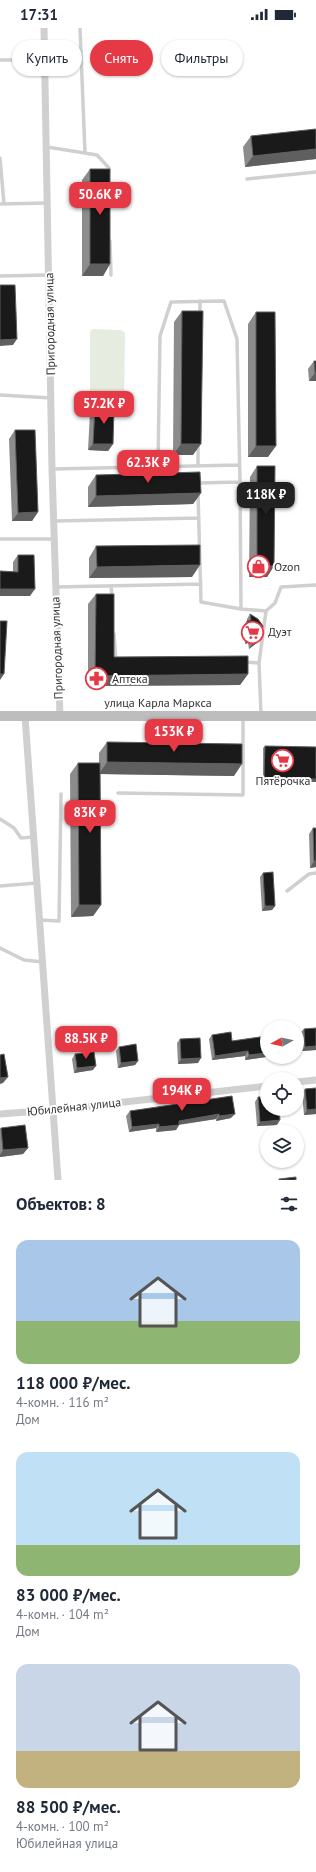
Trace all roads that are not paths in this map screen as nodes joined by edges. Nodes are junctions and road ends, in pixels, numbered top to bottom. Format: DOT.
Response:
graph roads {
  1 [pos="44,28"];
  2 [pos="80,28"];
  3 [pos="44,40"];
  4 [pos="0,60"];
  5 [pos="12,60"];
  6 [pos="45,76"];
  7 [pos="47,147"];
  8 [pos="85,153"];
  9 [pos="0,158"];
  10 [pos="316,172"];
  11 [pos="109,175"];
  12 [pos="247,180"];
  13 [pos="48,203"];
  14 [pos="2,204"];
  15 [pos="110,237"];
  16 [pos="49,275"];
  17 [pos="111,275"];
  18 [pos="0,276"];
  19 [pos="200,301"];
  20 [pos="200,317"];
  21 [pos="0,395"];
  22 [pos="51,398"];
  23 [pos="198,442"];
  24 [pos="239,465"];
  25 [pos="158,466"];
  26 [pos="198,466"];
  27 [pos="52,469"];
  28 [pos="240,482"];
  29 [pos="199,518"];
  30 [pos="54,521"];
  31 [pos="0,539"];
  32 [pos="54,539"];
  33 [pos="201,584"];
  34 [pos="316,585"];
  35 [pos="111,586"];
  36 [pos="56,587"];
  37 [pos="112,601"];
  38 [pos="241,609"];
  39 [pos="266,611"];
  40 [pos="114,631"];
  41 [pos="123,661"];
  42 [pos="235,662"];
  43 [pos="259,662"];
  44 [pos="0,716"];
  45 [pos="25,716"];
  46 [pos="60,716"];
  47 [pos="243,716"];
  48 [pos="261,716"];
  49 [pos="316,716"];
  50 [pos="118,793"];
  51 [pos="61,794"];
  52 [pos="0,820"];
  53 [pos="33,837"];
  54 [pos="316,873"];
  55 [pos="37,883"];
  56 [pos="0,886"];
  57 [pos="287,891"];
  58 [pos="40,920"];
  59 [pos="0,948"];
  60 [pos="43,962"];
  61 [pos="316,1080"];
  62 [pos="304,1081"];
  63 [pos="260,1087"];
  64 [pos="53,1110"];
  65 [pos="0,1114"];
  66 [pos="58,1180"];
  1 -- 3 [label="street, Пригородная улица"];
  2 -- 8 [label="lane"];
  4 -- 5 [label="lane"];
  6 -- 7 [label="street, Пригородная улица"];
  7 -- 8 [label="lane"];
  7 -- 13 [label="street, Пригородная улица"];
  8 -- 11 [label="lane"];
  9 -- 14 [label="lane"];
  10 -- 12 [label="lane"];
  13 -- 14 [label="lane"];
  13 -- 16 [label="street, Пригородная улица"];
  15 -- 17 [label="lane"];
  16 -- 18 [label="lane"];
  16 -- 22 [label="street, Пригородная улица"];
  19 -- 20 [label="lane"];
  19 -- 24 [label="lane"];
  19 -- 25 [label="lane"];
  21 -- 22 [label="lane"];
  22 -- 27 [label="street, Пригородная улица"];
  23 -- 26 [label="lane"];
  24 -- 26 [label="lane"];
  24 -- 28 [label="lane"];
  25 -- 26 [label="lane"];
  25 -- 27 [label="lane"];
  27 -- 30 [label="street, Пригородная улица"];
  28 -- 29 [label="lane"];
  28 -- 38 [label="lane"];
  29 -- 30 [label="lane"];
  29 -- 33 [label="lane"];
  30 -- 32 [label="street, Пригородная улица"];
  31 -- 32 [label="lane"];
  32 -- 36 [label="street, Пригородная улица"];
  33 -- 35 [label="lane"];
  33 -- 38 [label="lane"];
  34 -- 39 [label="lane"];
  35 -- 36 [label="lane"];
  35 -- 37 [label="lane"];
  36 -- 46 [label="street, Пригородная улица"];
  38 -- 39 [label="lane"];
  39 -- 43 [label="lane"];
  40 -- 41 [label="lane"];
  42 -- 43 [label="lane"];
  43 -- 48 [label="lane"];
  44 -- 45 [label="main road, улица Карла Маркса"];
  45 -- 46 [label="main road, улица Карла Маркса"];
  45 -- 53 [label="street"];
  46 -- 47 [label="main road, улица Карла Маркса"];
  47 -- 48 [label="main road, улица Карла Маркса"];
  47 -- 50 [label="lane"];
  48 -- 49 [label="main road, улица Карла Маркса"];
  51 -- 58 [label="lane"];
  52 -- 53 [label="lane"];
  53 -- 55 [label="street"];
  54 -- 57 [label="lane"];
  55 -- 56 [label="lane"];
  55 -- 58 [label="street"];
  58 -- 60 [label="street"];
  59 -- 60 [label="lane"];
  60 -- 64 [label="street"];
  61 -- 62 [label="street"];
  63 -- 64 [label="street, Юбилейная улица"];
  64 -- 65 [label="street, Юбилейная улица"];
  64 -- 66 [label="street"];
}
